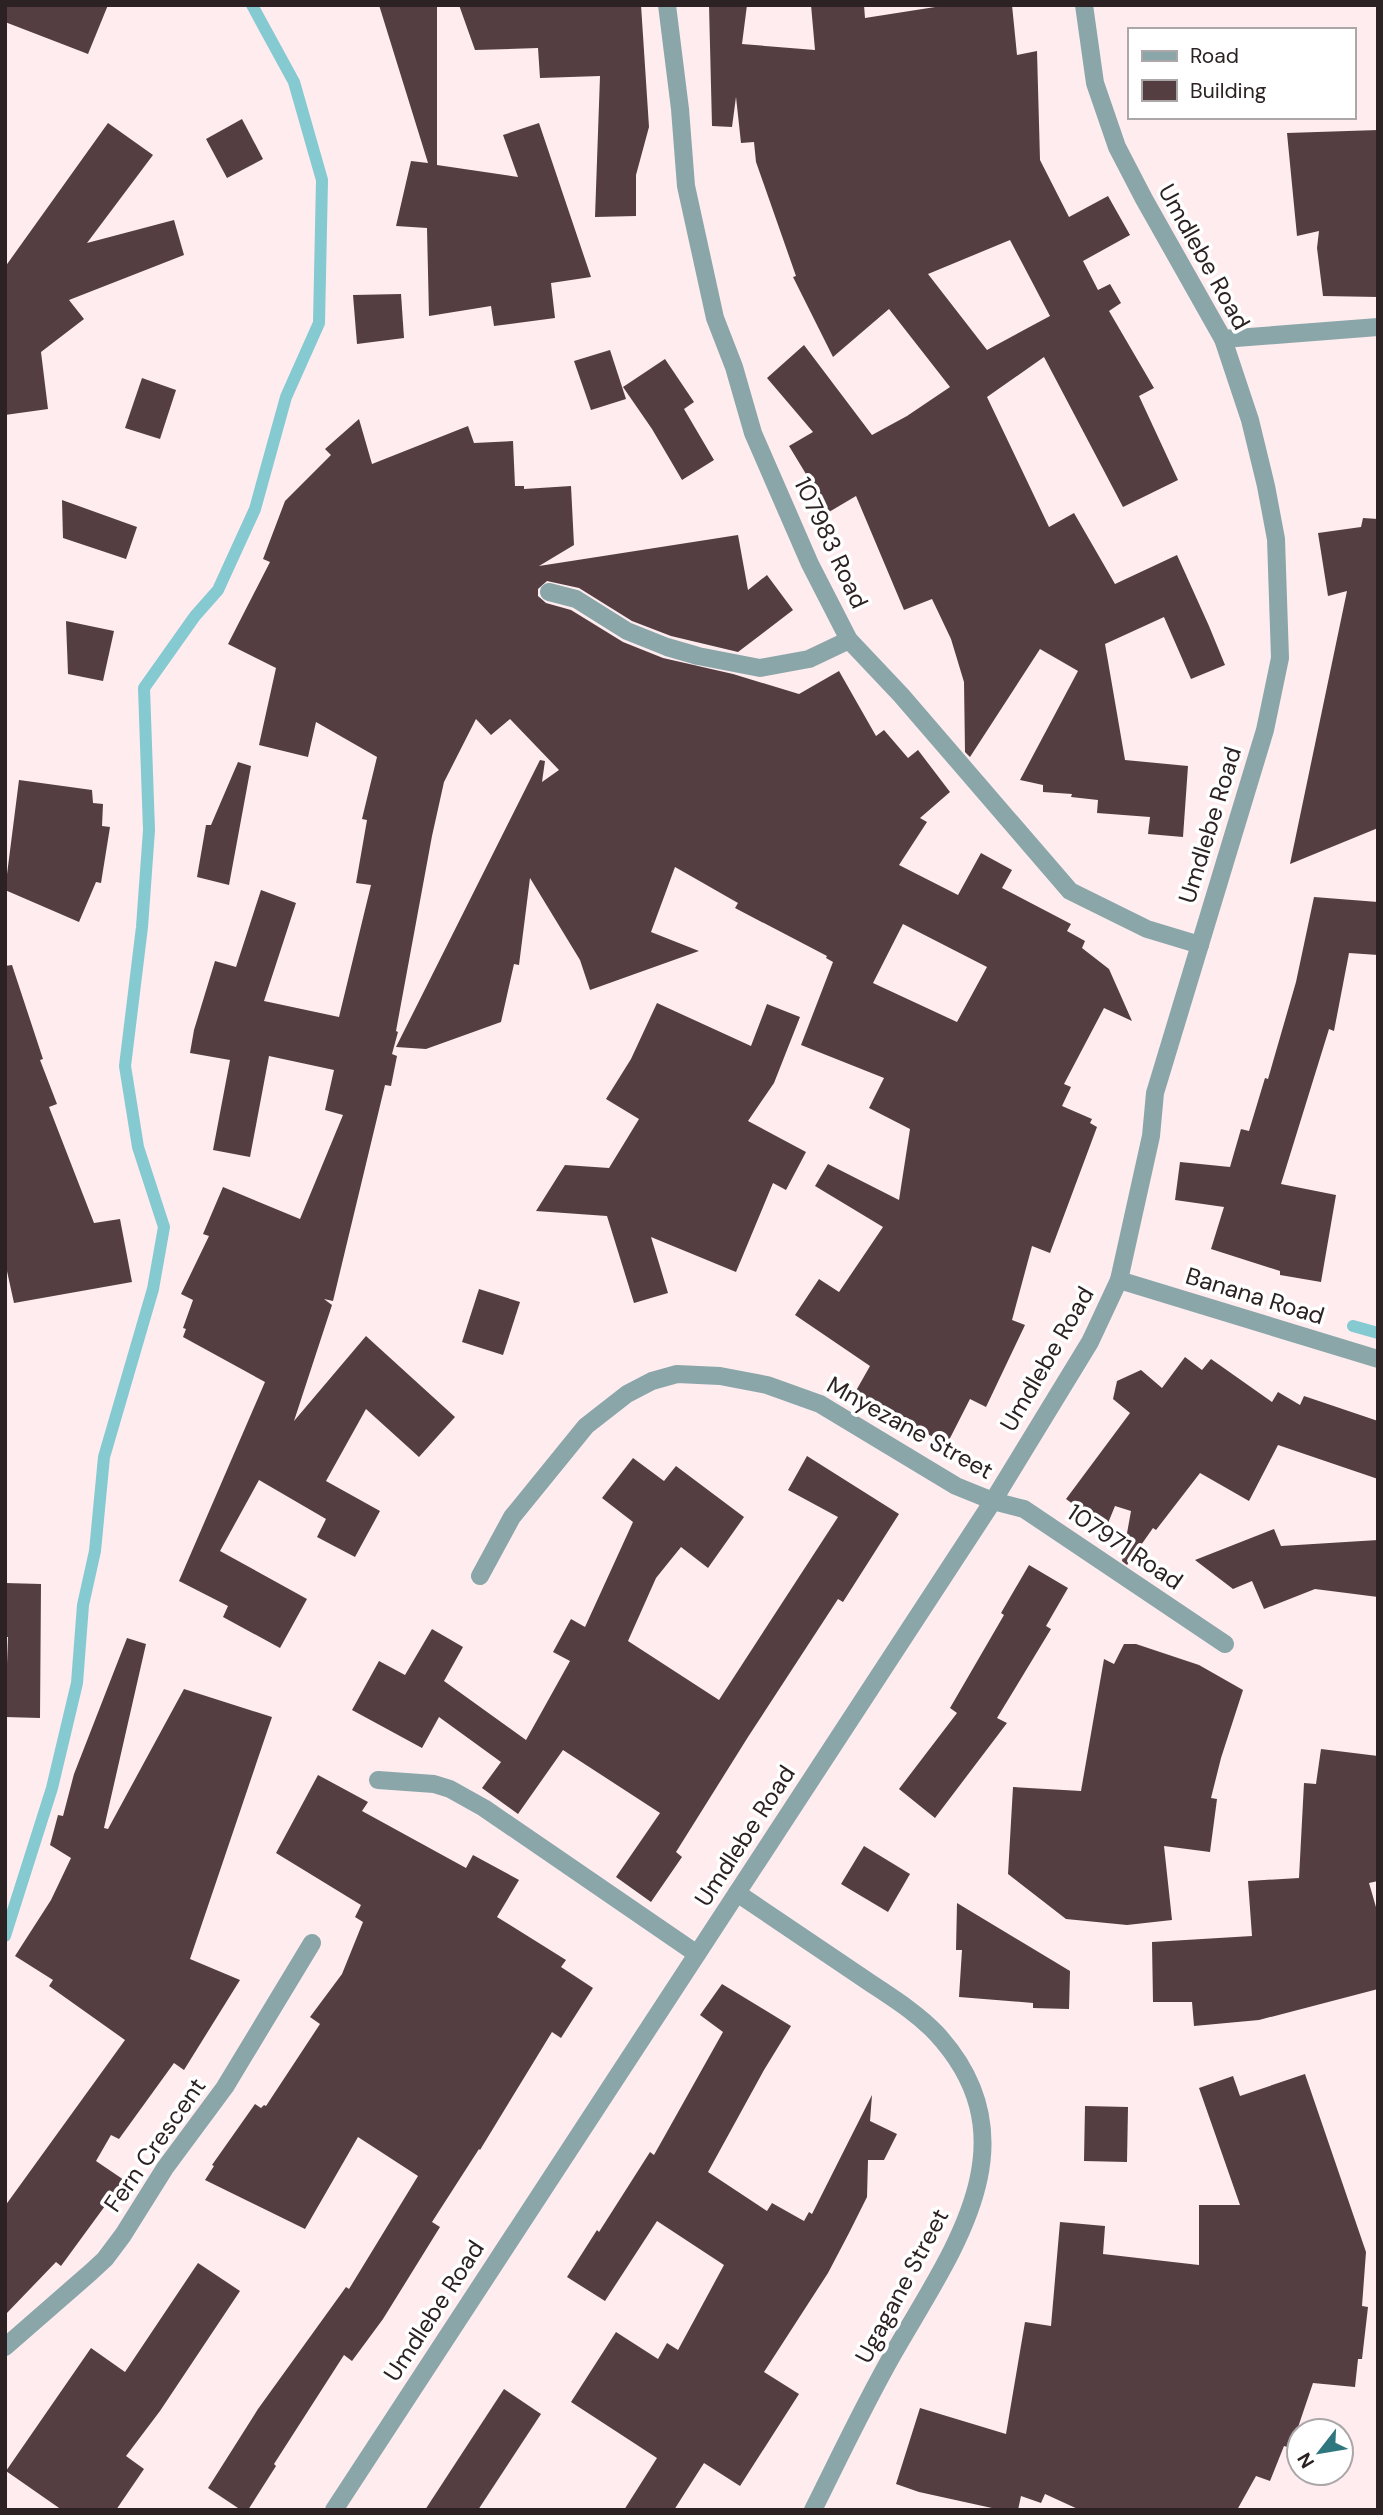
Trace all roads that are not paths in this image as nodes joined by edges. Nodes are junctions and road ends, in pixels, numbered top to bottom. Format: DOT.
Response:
graph roads {
  1 [pos="667,5"];
  2 [pos="1084,5"];
  3 [pos="1378,327"];
  4 [pos="1223,339"];
  5 [pos="549,592"];
  6 [pos="849,640"];
  7 [pos="1200,945"];
  8 [pos="1119,1280"];
  9 [pos="1378,1359"];
  10 [pos="993,1501"];
  11 [pos="480,1576"];
  12 [pos="1225,1644"];
  13 [pos="378,1780"];
  14 [pos="737,1893"];
  15 [pos="312,1942"];
  16 [pos="697,1954"];
  17 [pos="5,2347"];
  18 [pos="334,2510"];
  19 [pos="813,2510"];
  1 -- 6 [label="street, 107983 Road"];
  2 -- 4 [label="street, Umdlebe Road"];
  3 -- 4 [label="street"];
  4 -- 7 [label="street, Umdlebe Road"];
  5 -- 6 [label="street"];
  6 -- 7 [label="street, 107983 Road"];
  7 -- 8 [label="street, Umdlebe Road"];
  8 -- 9 [label="street, Banana Road"];
  8 -- 10 [label="street, Umdlebe Road"];
  10 -- 11 [label="street, Mnyezane Street"];
  10 -- 12 [label="street, 107971 Road"];
  10 -- 14 [label="street, Umdlebe Road"];
  13 -- 16 [label="street"];
  14 -- 16 [label="street, Umdlebe Road"];
  14 -- 19 [label="street, Ugagane Street"];
  15 -- 17 [label="street, Fern Crescent"];
  16 -- 18 [label="street, Umdlebe Road"];
}
